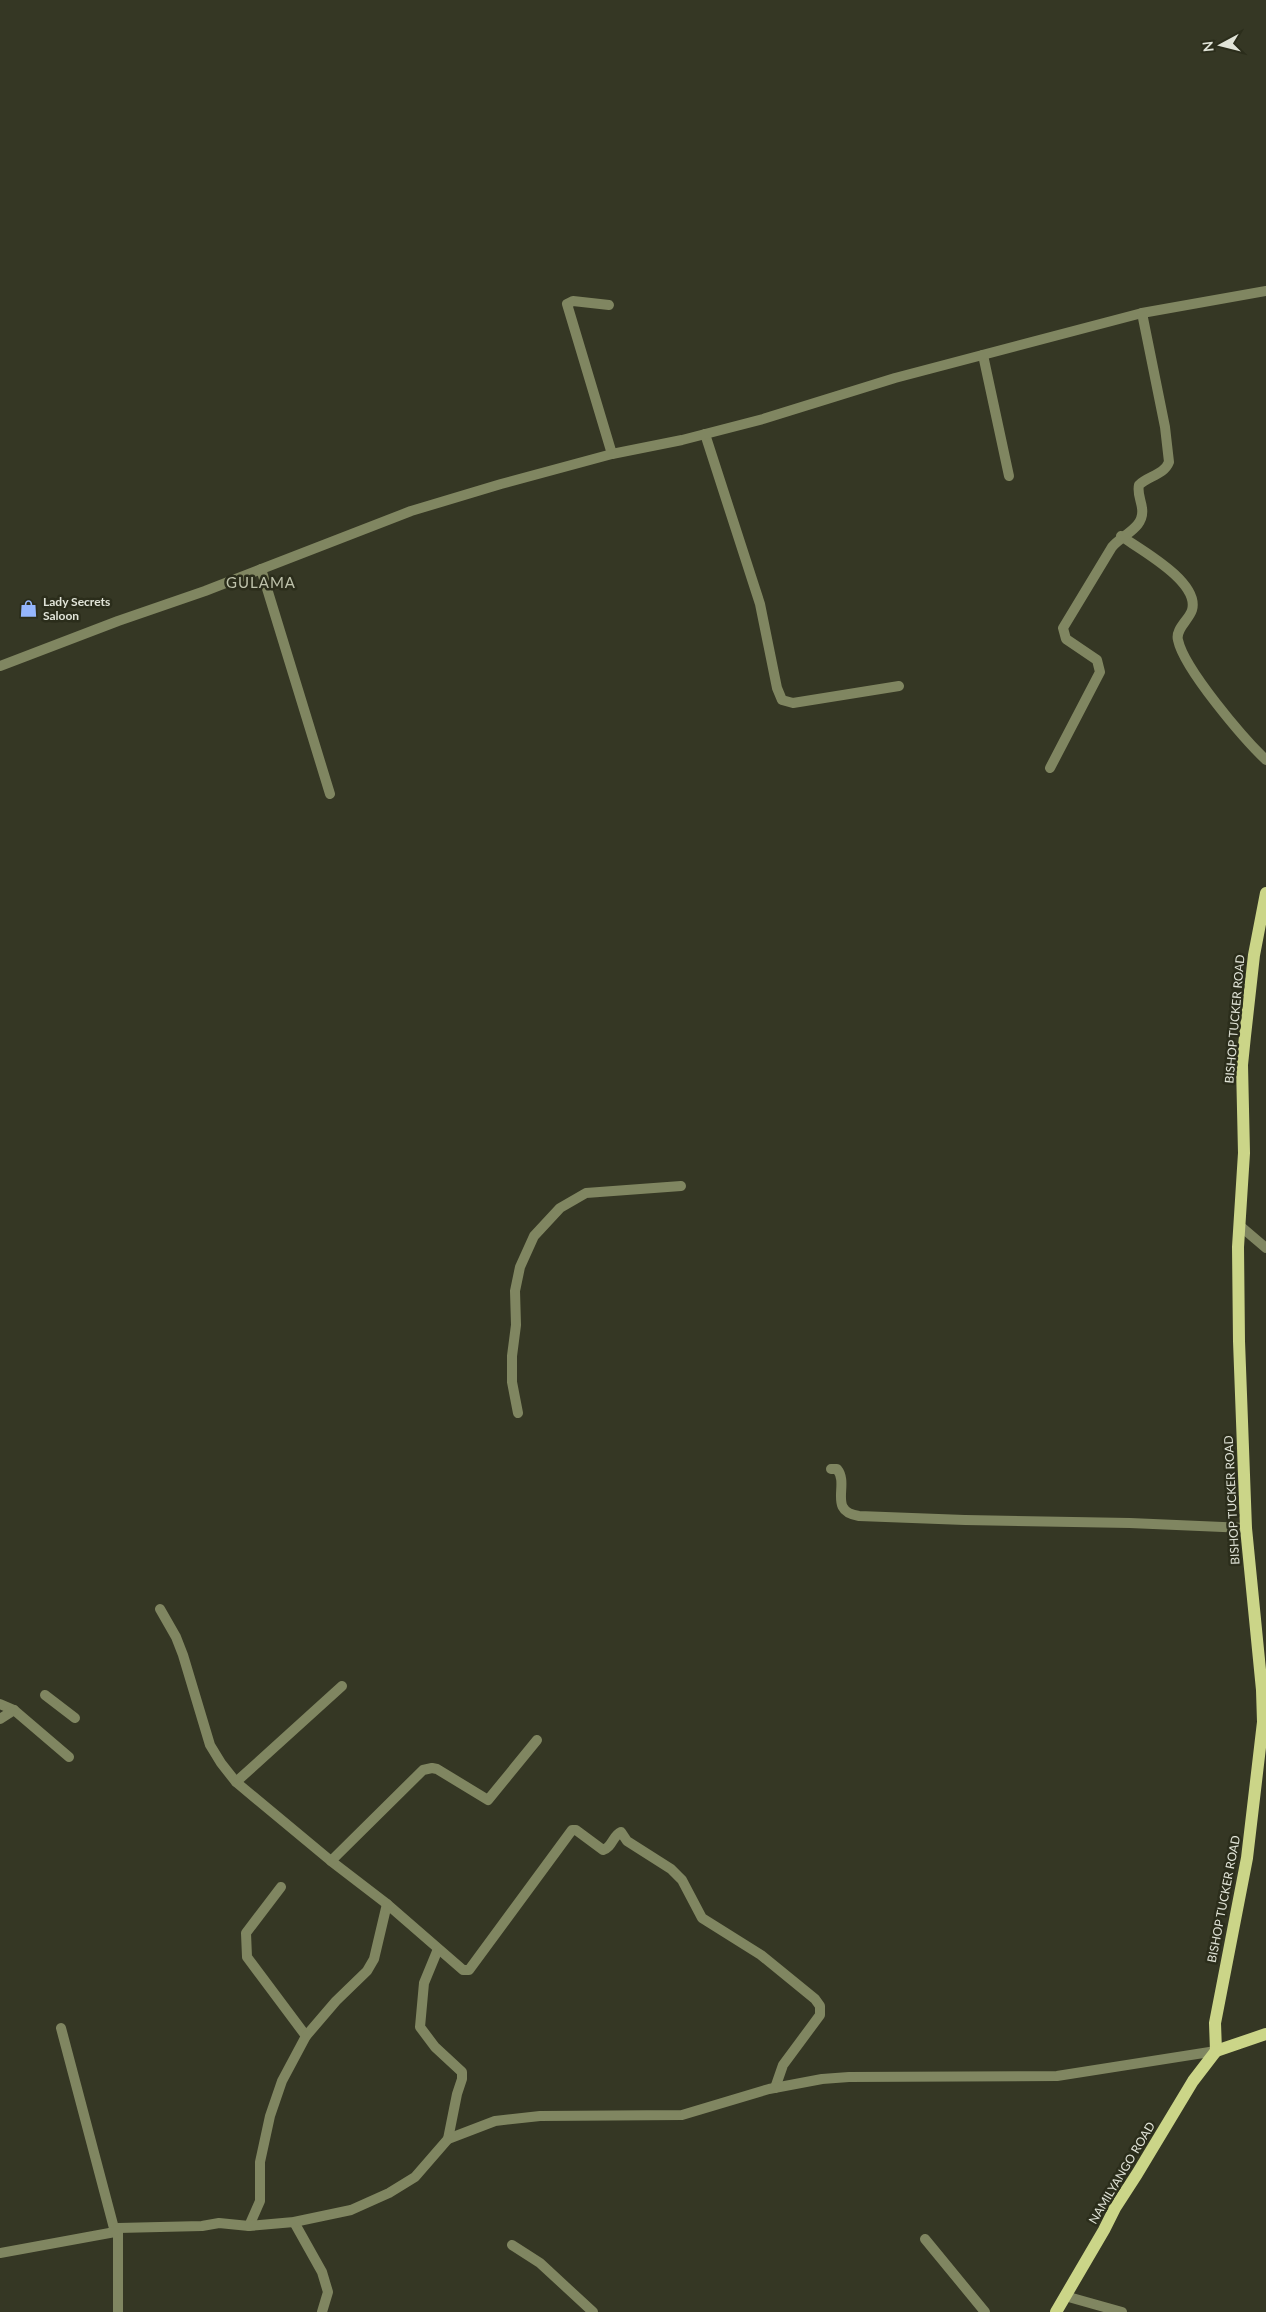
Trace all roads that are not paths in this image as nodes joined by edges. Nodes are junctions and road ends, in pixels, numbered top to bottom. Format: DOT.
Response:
graph roads {
  1 [pos="1266,290"];
  2 [pos="609,305"];
  3 [pos="1142,313"];
  4 [pos="984,356"];
  5 [pos="706,434"];
  6 [pos="612,454"];
  7 [pos="1009,476"];
  8 [pos="1121,536"];
  9 [pos="261,569"];
  10 [pos="0,666"];
  11 [pos="899,686"];
  12 [pos="1266,760"];
  13 [pos="1050,768"];
  14 [pos="330,794"];
  15 [pos="1266,893"];
  16 [pos="681,1186"];
  17 [pos="1239,1225"];
  18 [pos="1266,1248"];
  19 [pos="518,1413"];
  20 [pos="831,1469"];
  21 [pos="1246,1528"];
  22 [pos="160,1609"];
  23 [pos="342,1686"];
  24 [pos="45,1695"];
  25 [pos="0,1704"];
  26 [pos="14,1710"];
  27 [pos="76,1718"];
  28 [pos="0,1719"];
  29 [pos="537,1740"];
  30 [pos="69,1757"];
  31 [pos="1263,1758"];
  32 [pos="236,1782"];
  33 [pos="331,1861"];
  34 [pos="281,1887"];
  35 [pos="387,1904"];
  36 [pos="438,1949"];
  37 [pos="61,2028"];
  38 [pos="1266,2034"];
  39 [pos="306,2036"];
  40 [pos="1216,2051"];
  41 [pos="775,2088"];
  42 [pos="448,2139"];
  43 [pos="294,2222"];
  44 [pos="249,2226"];
  45 [pos="117,2230"];
  46 [pos="925,2239"];
  47 [pos="512,2245"];
  48 [pos="0,2252"];
  49 [pos="1065,2296"];
  50 [pos="118,2312"];
  51 [pos="322,2312"];
  52 [pos="593,2312"];
  53 [pos="985,2312"];
  54 [pos="1056,2312"];
  55 [pos="1122,2312"];
  1 -- 3 [label="street"];
  2 -- 6 [label="street"];
  3 -- 4 [label="street"];
  3 -- 8 [label="street"];
  4 -- 5 [label="street"];
  4 -- 7 [label="street"];
  5 -- 6 [label="street"];
  5 -- 11 [label="street"];
  6 -- 9 [label="street"];
  8 -- 12 [label="street"];
  8 -- 13 [label="street"];
  9 -- 10 [label="street"];
  9 -- 14 [label="street"];
  15 -- 17 [label="main road, BISHOP TUCKER ROAD"];
  16 -- 19 [label="street"];
  17 -- 18 [label="street"];
  17 -- 21 [label="main road, BISHOP TUCKER ROAD"];
  20 -- 21 [label="street"];
  21 -- 31 [label="main road, BISHOP TUCKER ROAD"];
  22 -- 32 [label="street"];
  23 -- 32 [label="street"];
  24 -- 27 [label="street"];
  25 -- 26 [label="street"];
  26 -- 28 [label="street"];
  26 -- 30 [label="street"];
  29 -- 33 [label="street"];
  31 -- 40 [label="main road, BISHOP TUCKER ROAD"];
  32 -- 33 [label="street"];
  33 -- 35 [label="street"];
  34 -- 39 [label="street"];
  35 -- 36 [label="street"];
  35 -- 39 [label="street"];
  36 -- 41 [label="street"];
  36 -- 42 [label="street"];
  37 -- 45 [label="street"];
  38 -- 40 [label="main road"];
  39 -- 44 [label="street"];
  40 -- 41 [label="street"];
  40 -- 49 [label="main road, NAMILYANGO ROAD"];
  41 -- 42 [label="street"];
  42 -- 43 [label="street"];
  43 -- 44 [label="street"];
  43 -- 51 [label="street"];
  44 -- 45 [label="street"];
  45 -- 48 [label="street"];
  45 -- 50 [label="street"];
  46 -- 53 [label="street"];
  47 -- 52 [label="street"];
  49 -- 54 [label="main road, NAMILYANGO ROAD"];
  49 -- 55 [label="street"];
}
